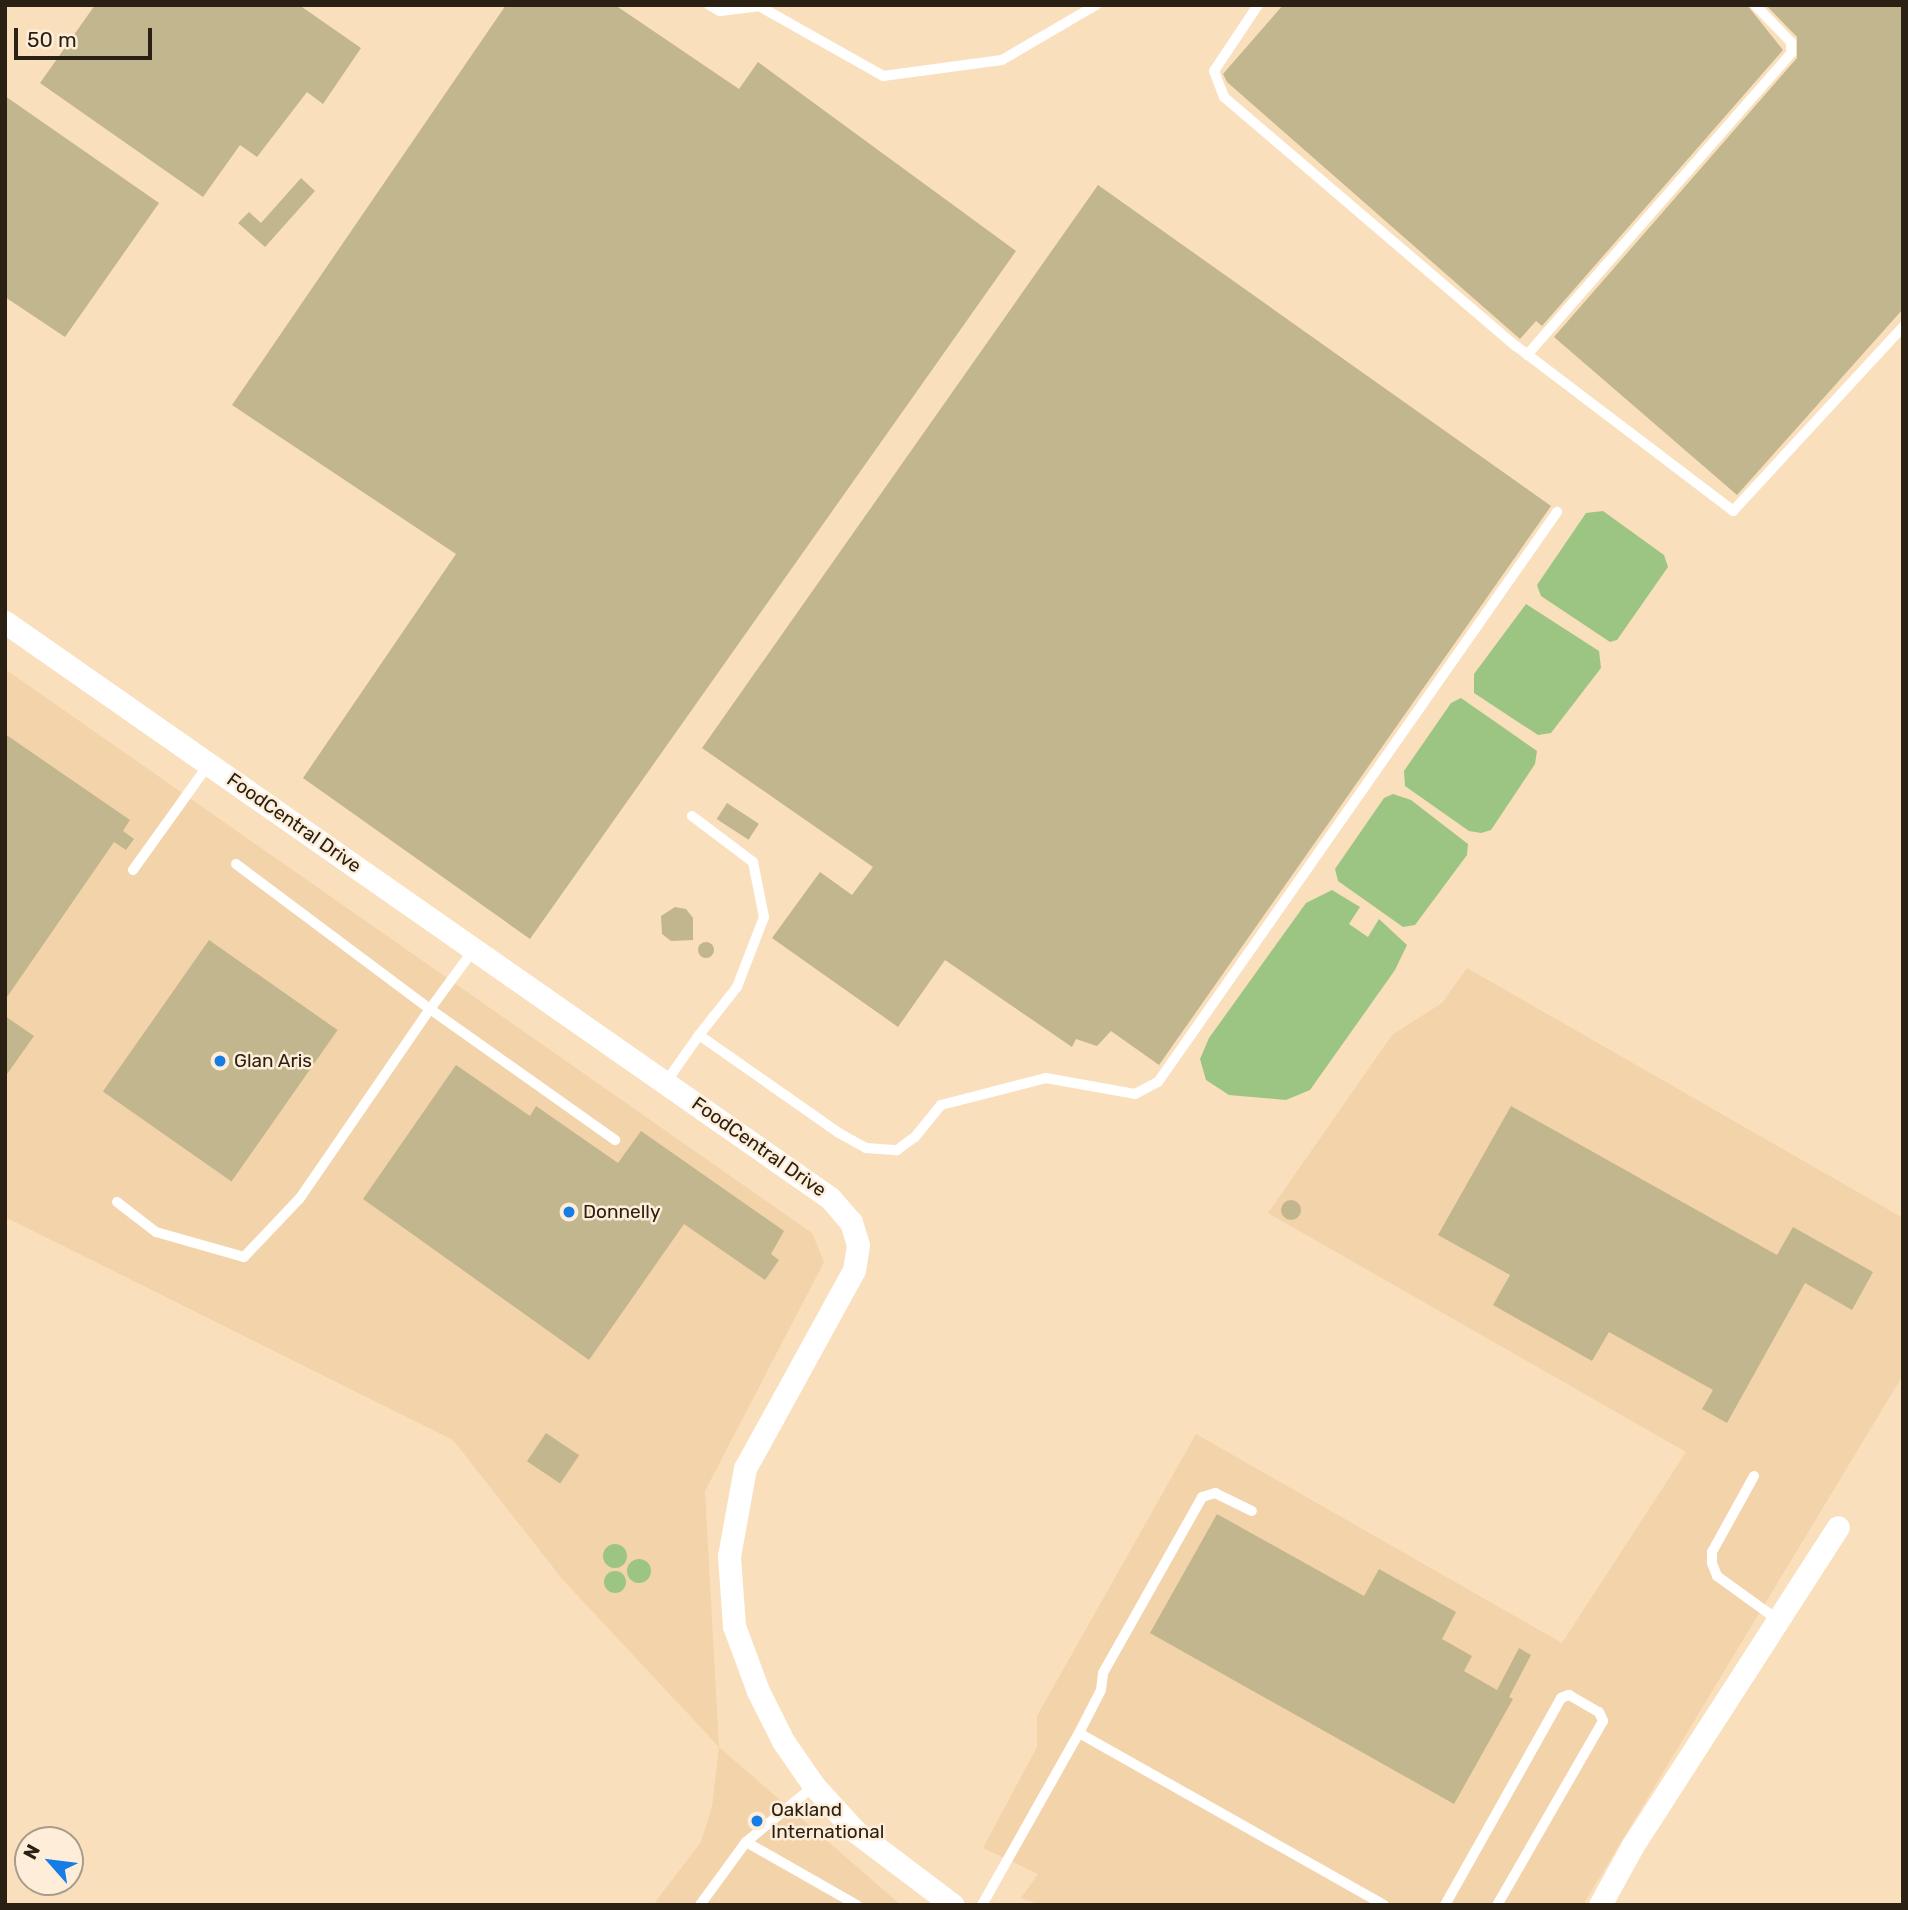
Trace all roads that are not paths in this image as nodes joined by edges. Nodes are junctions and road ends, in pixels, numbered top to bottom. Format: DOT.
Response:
graph roads {
  1 [pos="709,5"];
  2 [pos="1096,5"];
  3 [pos="1258,5"];
  4 [pos="1755,5"];
  5 [pos="1903,327"];
  6 [pos="1527,355"];
  7 [pos="1558,512"];
  8 [pos="5,622"];
  9 [pos="209,764"];
  10 [pos="692,816"];
  11 [pos="236,864"];
  12 [pos="133,870"];
  13 [pos="474,949"];
  14 [pos="430,1009"];
  15 [pos="699,1035"];
  16 [pos="666,1082"];
  17 [pos="615,1140"];
  18 [pos="117,1202"];
  19 [pos="1755,1476"];
  20 [pos="1252,1511"];
  21 [pos="1838,1527"];
  22 [pos="1778,1620"];
  23 [pos="1079,1734"];
  24 [pos="814,1786"];
  25 [pos="746,1842"];
  26 [pos="700,1905"];
  27 [pos="857,1905"];
  28 [pos="953,1905"];
  29 [pos="982,1905"];
  30 [pos="1384,1905"];
  31 [pos="1445,1905"];
  32 [pos="1497,1905"];
  33 [pos="1600,1905"];
  1 -- 2 [label="lane"];
  3 -- 6 [label="lane"];
  4 -- 6 [label="lane"];
  5 -- 6 [label="lane"];
  7 -- 15 [label="lane"];
  8 -- 9 [label="street, FoodCentral Drive"];
  9 -- 12 [label="lane"];
  9 -- 13 [label="street, FoodCentral Drive"];
  10 -- 15 [label="lane"];
  11 -- 14 [label="lane"];
  13 -- 14 [label="lane"];
  13 -- 16 [label="street, FoodCentral Drive"];
  14 -- 17 [label="lane"];
  14 -- 18 [label="lane"];
  15 -- 16 [label="lane"];
  16 -- 24 [label="street, FoodCentral Drive"];
  19 -- 22 [label="lane"];
  20 -- 23 [label="lane"];
  21 -- 22 [label="street"];
  22 -- 33 [label="street"];
  23 -- 29 [label="lane"];
  23 -- 30 [label="lane"];
  24 -- 25 [label="lane"];
  24 -- 28 [label="street, FoodCentral Drive"];
  25 -- 26 [label="lane"];
  25 -- 27 [label="lane"];
  31 -- 32 [label="lane"];
}
